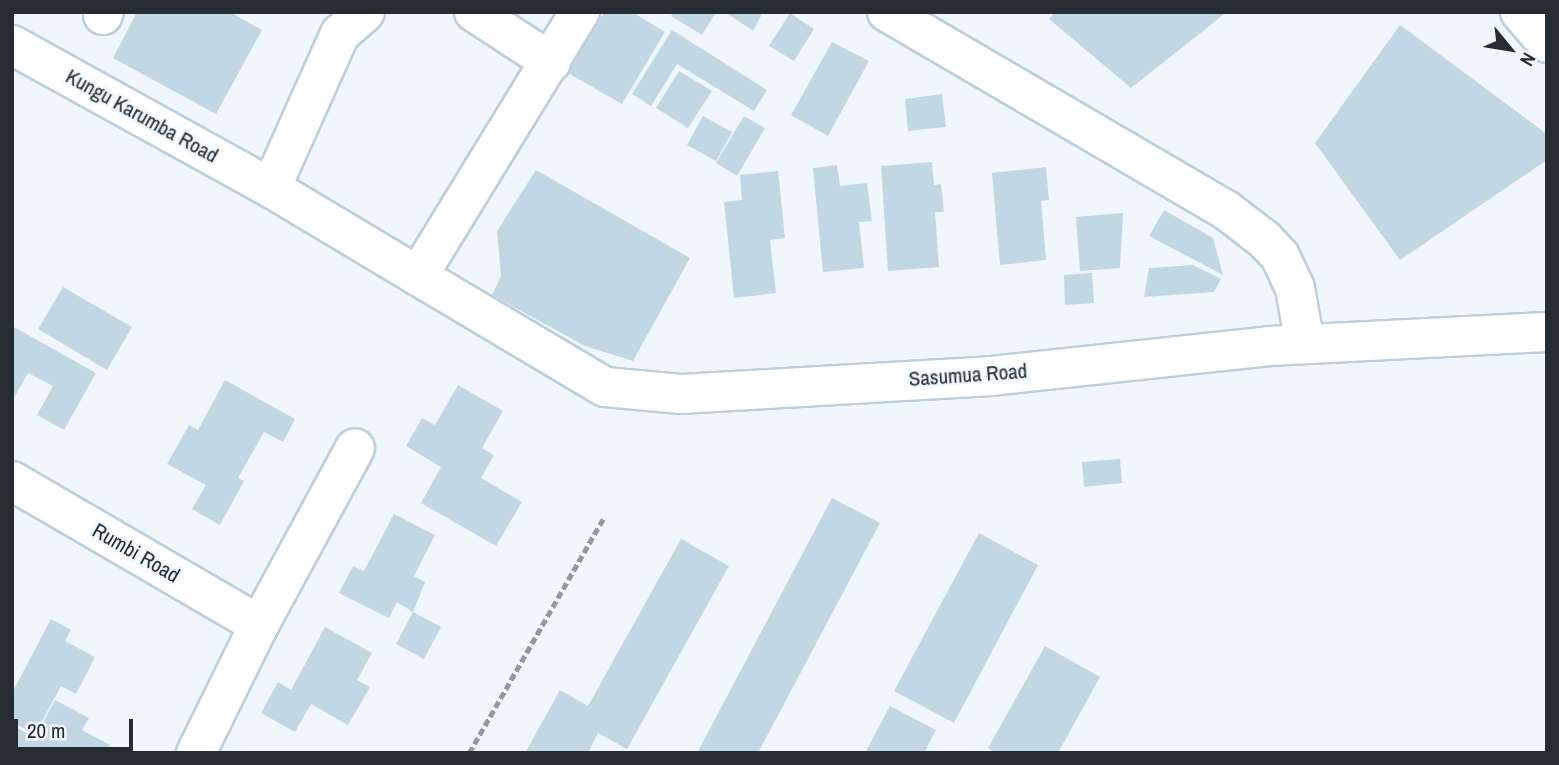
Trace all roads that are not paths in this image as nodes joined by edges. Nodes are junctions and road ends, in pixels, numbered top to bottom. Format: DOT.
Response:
graph roads {
  1 [pos="365,12"];
  2 [pos="474,12"];
  3 [pos="580,12"];
  4 [pos="887,12"];
  5 [pos="1520,12"];
  6 [pos="1547,43"];
  7 [pos="12,44"];
  8 [pos="551,62"];
  9 [pos="271,188"];
  10 [pos="418,276"];
  11 [pos="1547,332"];
  12 [pos="1305,344"];
  13 [pos="355,448"];
  14 [pos="12,481"];
  15 [pos="259,625"];
  16 [pos="196,753"];
  1 -- 9 [label="street"];
  2 -- 8 [label="street"];
  3 -- 8 [label="street"];
  4 -- 12 [label="street"];
  5 -- 6 [label="street"];
  7 -- 9 [label="street, Kungu Karumba Road"];
  8 -- 10 [label="street"];
  9 -- 10 [label="street, Kungu Karumba Road"];
  10 -- 12 [label="street, Sasumua Road"];
  11 -- 12 [label="street, Sasumua Road"];
  13 -- 15 [label="street"];
  14 -- 15 [label="street, Rumbi Road"];
  15 -- 16 [label="street"];
}
